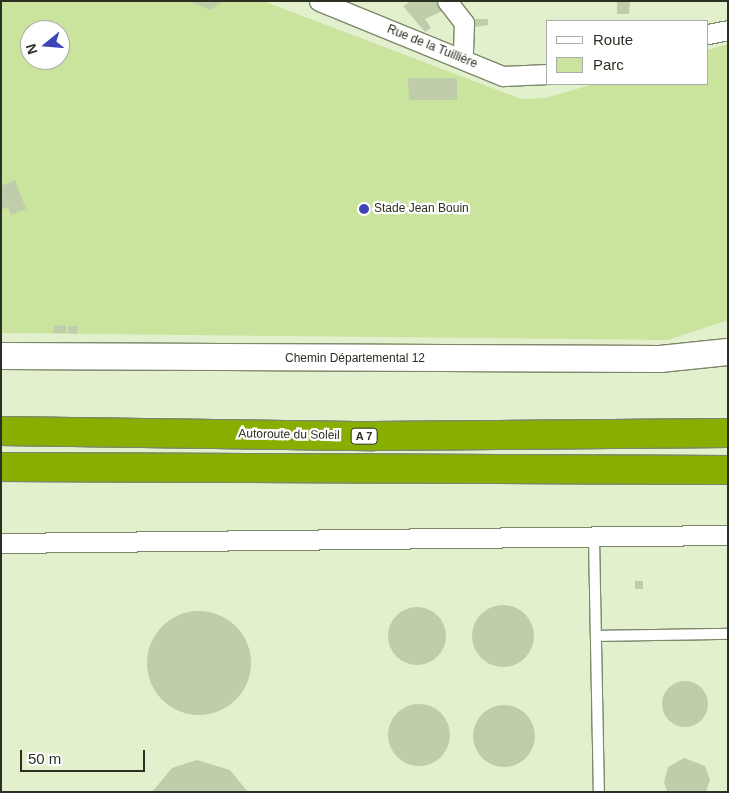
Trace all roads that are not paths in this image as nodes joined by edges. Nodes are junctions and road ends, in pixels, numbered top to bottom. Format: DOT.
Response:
graph roads {
  1 [pos="319,1"];
  2 [pos="447,1"];
  3 [pos="728,30"];
  4 [pos="709,34"];
  5 [pos="463,58"];
  6 [pos="546,74"];
  7 [pos="721,351"];
  8 [pos="1,356"];
  9 [pos="1,431"];
  10 [pos="728,434"];
  11 [pos="1,467"];
  12 [pos="728,470"];
  13 [pos="728,535"];
  14 [pos="594,538"];
  15 [pos="1,543"];
  16 [pos="728,634"];
  17 [pos="597,636"];
  18 [pos="599,792"];
  1 -- 5 [label="street, Rue de la Tuillière"];
  2 -- 5 [label="street"];
  3 -- 4 [label="street"];
  5 -- 6 [label="street, Rue de la Tuillière"];
  7 -- 8 [label="main road, Chemin Départemental 12"];
  9 -- 10 [label="highway, Autoroute du Soleil / A 7"];
  11 -- 12 [label="highway"];
  13 -- 14 [label="street"];
  14 -- 15 [label="street"];
  14 -- 17 [label="lane"];
  16 -- 17 [label="lane"];
  17 -- 18 [label="lane"];
}
